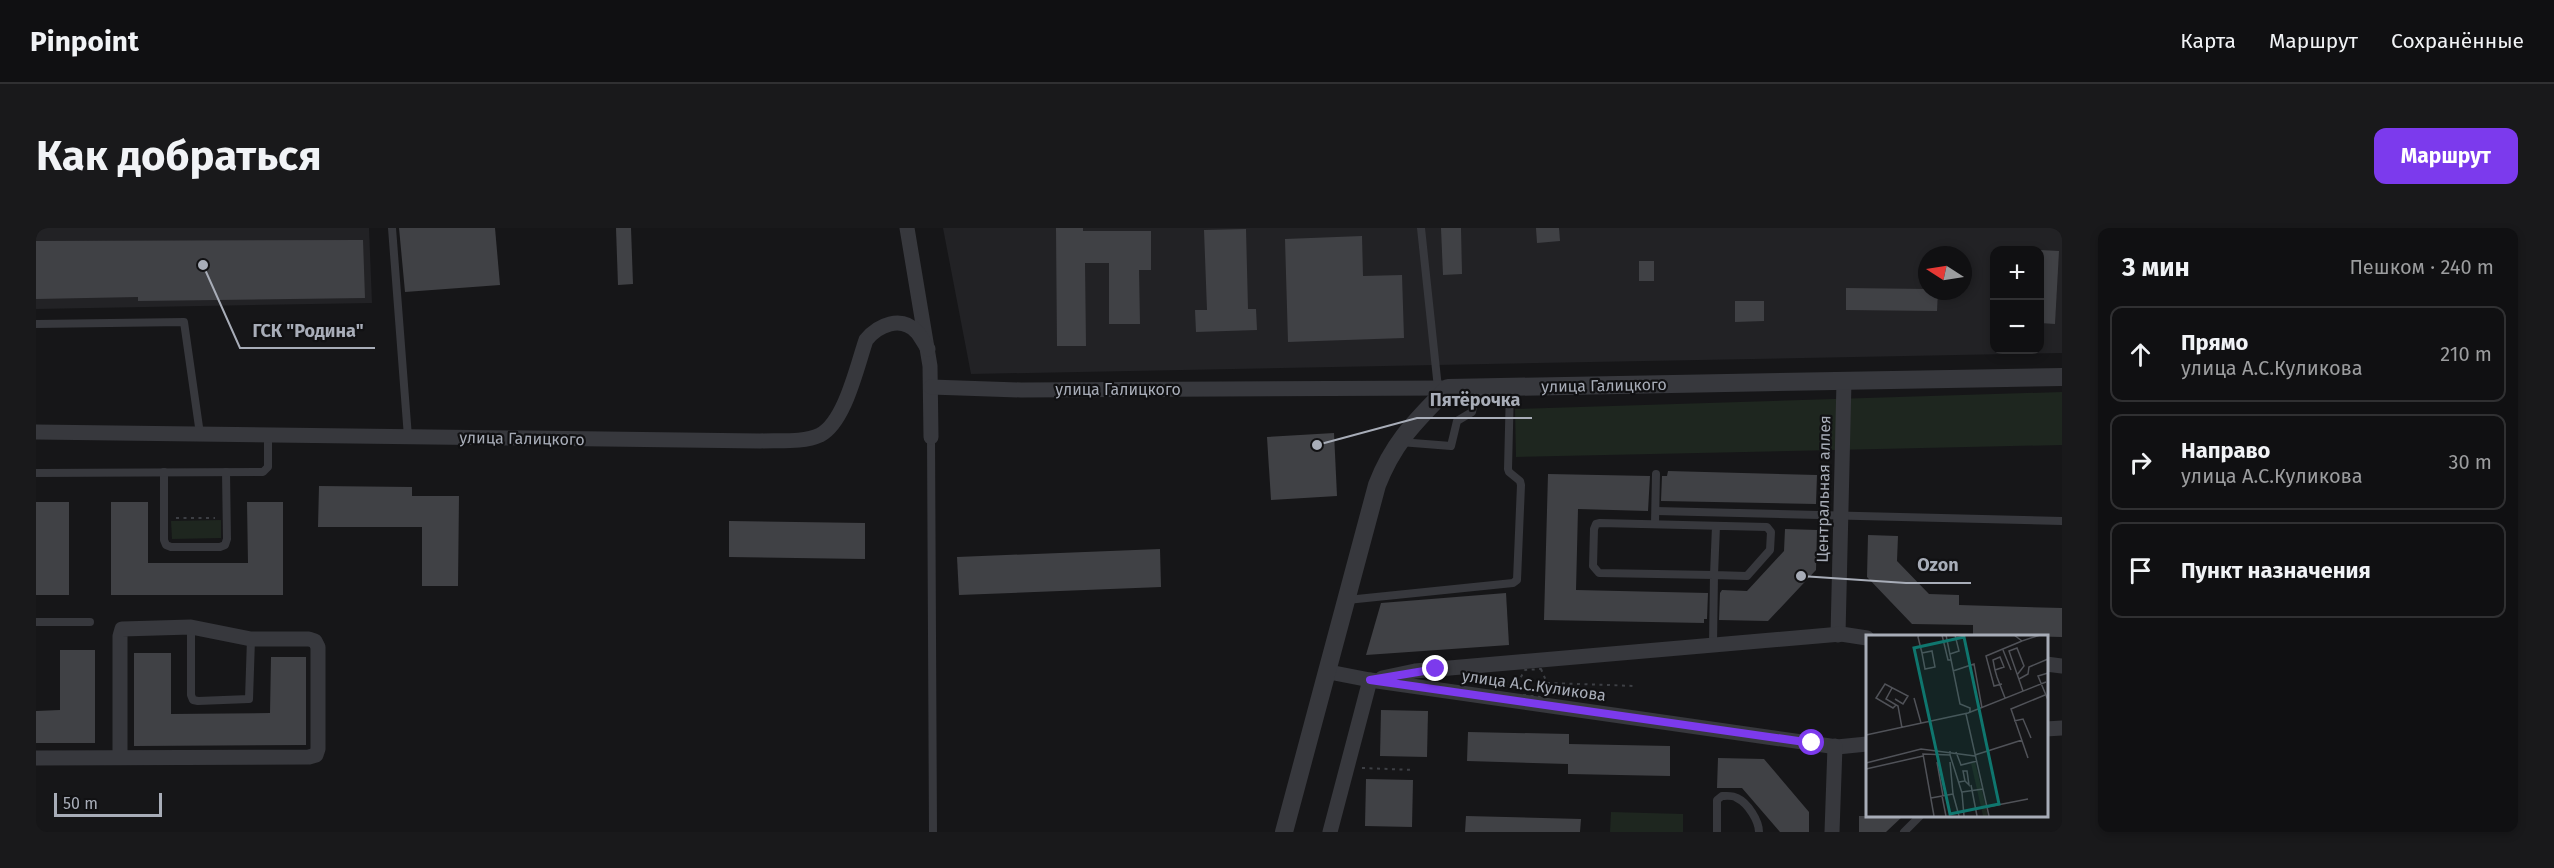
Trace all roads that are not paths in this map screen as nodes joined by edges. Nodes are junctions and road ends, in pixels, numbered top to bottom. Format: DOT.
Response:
graph roads {
  1 [pos="392,228"];
  2 [pos="908,228"];
  3 [pos="1421,228"];
  4 [pos="36,324"];
  5 [pos="928,349"];
  6 [pos="2062,377"];
  7 [pos="1844,381"];
  8 [pos="931,387"];
  9 [pos="1476,387"];
  10 [pos="1510,387"];
  11 [pos="1443,388"];
  12 [pos="36,432"];
  13 [pos="200,434"];
  14 [pos="268,435"];
  15 [pos="408,437"];
  16 [pos="931,437"];
  17 [pos="1399,442"];
  18 [pos="164,472"];
  19 [pos="226,472"];
  20 [pos="36,473"];
  21 [pos="1656,474"];
  22 [pos="1656,511"];
  23 [pos="1840,516"];
  24 [pos="2062,520"];
  25 [pos="1655,524"];
  26 [pos="1716,526"];
  27 [pos="1714,575"];
  28 [pos="1347,600"];
  29 [pos="36,622"];
  30 [pos="90,622"];
  31 [pos="191,627"];
  32 [pos="1838,634"];
  33 [pos="1866,638"];
  34 [pos="251,639"];
  35 [pos="1713,645"];
  36 [pos="2047,664"];
  37 [pos="2062,666"];
  38 [pos="1329,672"];
  39 [pos="1370,680"];
  40 [pos="2062,728"];
  41 [pos="2047,729"];
  42 [pos="1866,744"];
  43 [pos="1835,746"];
  44 [pos="36,758"];
  45 [pos="120,758"];
  46 [pos="1919,817"];
  47 [pos="933,832"];
  48 [pos="1284,832"];
  49 [pos="1330,832"];
  50 [pos="1716,832"];
  51 [pos="1759,832"];
  52 [pos="1833,832"];
  53 [pos="1904,832"];
  1 -- 15 [label="lane"];
  2 -- 5 [label="street"];
  3 -- 11 [label="lane"];
  4 -- 13 [label="lane"];
  5 -- 8 [label="street"];
  5 -- 15 [label="street, улица Галицкого"];
  6 -- 7 [label="street, улица Галицкого"];
  7 -- 10 [label="street, улица Галицкого"];
  7 -- 23 [label="street, Центральная аллея"];
  8 -- 11 [label="street, улица Галицкого"];
  8 -- 16 [label="street"];
  9 -- 10 [label="street, улица Галицкого"];
  9 -- 11 [label="street, улица Галицкого"];
  9 -- 17 [label="lane"];
  10 -- 28 [label="lane"];
  11 -- 17 [label="street"];
  12 -- 13 [label="street, улица Галицкого"];
  13 -- 14 [label="street, улица Галицкого"];
  14 -- 15 [label="street, улица Галицкого"];
  14 -- 19 [label="lane"];
  16 -- 47 [label="lane"];
  17 -- 28 [label="street"];
  18 -- 19 [label="lane"];
  18 -- 19 [label="lane"];
  18 -- 20 [label="lane"];
  21 -- 22 [label="lane"];
  22 -- 23 [label="lane"];
  22 -- 25 [label="lane"];
  23 -- 24 [label="lane"];
  23 -- 32 [label="street, Центральная аллея"];
  25 -- 26 [label="lane"];
  25 -- 27 [label="lane"];
  26 -- 27 [label="lane"];
  26 -- 27 [label="lane"];
  27 -- 35 [label="lane"];
  28 -- 38 [label="street"];
  29 -- 30 [label="lane"];
  31 -- 34 [label="street"];
  31 -- 34 [label="lane"];
  31 -- 45 [label="street"];
  32 -- 33 [label="street, улица А.С.Куликова"];
  32 -- 35 [label="street, улица А.С.Куликова"];
  34 -- 45 [label="street"];
  35 -- 39 [label="street, улица А.С.Куликова"];
  36 -- 37 [label="street"];
  38 -- 39 [label="street"];
  38 -- 48 [label="street"];
  39 -- 43 [label="street, улица А.С.Куликова"];
  39 -- 49 [label="street"];
  40 -- 41 [label="street"];
  42 -- 43 [label="street, улица А.С.Куликова"];
  43 -- 52 [label="street"];
  44 -- 45 [label="street"];
  46 -- 53 [label="lane"];
  50 -- 51 [label="lane"];
}
